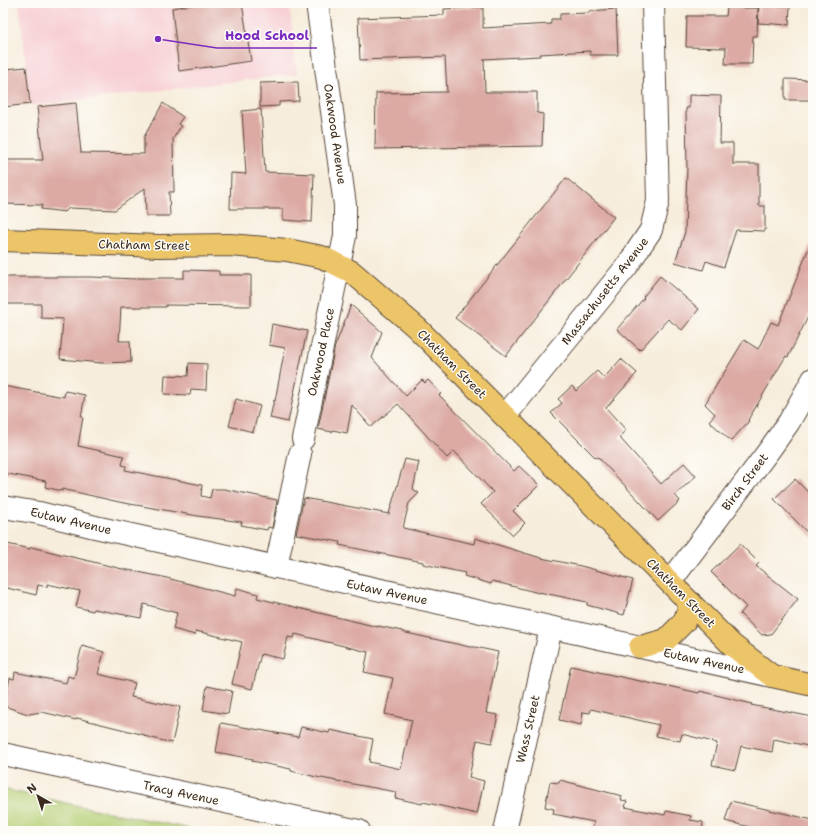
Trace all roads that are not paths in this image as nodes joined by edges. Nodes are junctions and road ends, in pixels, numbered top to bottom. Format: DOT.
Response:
graph roads {
  1 [pos="317,3"];
  2 [pos="653,3"];
  3 [pos="3,240"];
  4 [pos="339,266"];
  5 [pos="813,378"];
  6 [pos="505,416"];
  7 [pos="3,507"];
  8 [pos="276,567"];
  9 [pos="670,582"];
  10 [pos="691,603"];
  11 [pos="551,628"];
  12 [pos="640,647"];
  13 [pos="772,676"];
  14 [pos="813,686"];
  15 [pos="3,754"];
  16 [pos="359,831"];
  17 [pos="505,831"];
  1 -- 4 [label="street, Oakwood Avenue"];
  2 -- 6 [label="street, Massachusetts Avenue"];
  3 -- 4 [label="main road, Chatham Street"];
  4 -- 6 [label="main road, Chatham Street"];
  4 -- 8 [label="street, Oakwood Place"];
  5 -- 9 [label="street, Birch Street"];
  6 -- 9 [label="main road, Chatham Street"];
  7 -- 8 [label="street, Eutaw Avenue"];
  8 -- 11 [label="street, Eutaw Avenue"];
  9 -- 10 [label="main road, Chatham Street"];
  10 -- 12 [label="main road"];
  10 -- 13 [label="main road, Chatham Street"];
  11 -- 12 [label="street, Eutaw Avenue"];
  11 -- 17 [label="street, Wass Street"];
  12 -- 13 [label="street, Eutaw Avenue"];
  13 -- 14 [label="main road, Chatham Street"];
  15 -- 16 [label="street, Tracy Avenue"];
}
